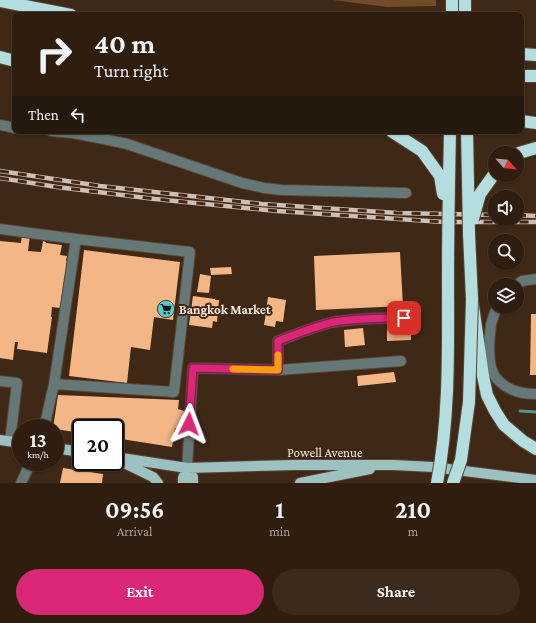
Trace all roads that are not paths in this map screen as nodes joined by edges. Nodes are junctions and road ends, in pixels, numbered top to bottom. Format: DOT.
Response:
graph roads {
  1 [pos="452,0"];
  2 [pos="465,0"];
  3 [pos="0,1"];
  4 [pos="56,12"];
  5 [pos="452,12"];
  6 [pos="465,12"];
  7 [pos="0,49"];
  8 [pos="12,51"];
  9 [pos="524,54"];
  10 [pos="536,55"];
  11 [pos="0,57"];
  12 [pos="12,60"];
  13 [pos="524,76"];
  14 [pos="536,76"];
  15 [pos="524,122"];
  16 [pos="536,123"];
  17 [pos="0,125"];
  18 [pos="12,127"];
  19 [pos="78,134"];
  20 [pos="396,134"];
  21 [pos="450,134"];
  22 [pos="467,134"];
  23 [pos="536,148"];
  24 [pos="524,152"];
  25 [pos="489,182"];
  26 [pos="406,194"];
  27 [pos="0,229"];
  28 [pos="448,233"];
  29 [pos="469,234"];
  30 [pos="76,239"];
  31 [pos="536,279"];
  32 [pos="524,281"];
  33 [pos="472,299"];
  34 [pos="495,314"];
  35 [pos="404,318"];
  36 [pos="401,361"];
  37 [pos="177,367"];
  38 [pos="193,368"];
  39 [pos="278,370"];
  40 [pos="0,381"];
  41 [pos="54,384"];
  42 [pos="536,394"];
  43 [pos="46,419"];
  44 [pos="5,441"];
  45 [pos="536,449"];
  46 [pos="124,459"];
  47 [pos="124,462"];
  48 [pos="394,465"];
  49 [pos="187,468"];
  50 [pos="27,471"];
  51 [pos="536,480"];
  52 [pos="21,483"];
  53 [pos="158,483"];
  54 [pos="183,483"];
  55 [pos="193,483"];
  56 [pos="300,483"];
  57 [pos="437,483"];
  58 [pos="453,483"];
  1 -- 5 [label="highway"];
  2 -- 6 [label="highway"];
  3 -- 4 [label="highway"];
  7 -- 8 [label="highway"];
  9 -- 10 [label="highway"];
  11 -- 12 [label="highway"];
  13 -- 14 [label="highway"];
  15 -- 16 [label="highway"];
  17 -- 18 [label="lane"];
  19 -- 26 [label="lane"];
  20 -- 28 [label="highway, bridge"];
  21 -- 28 [label="highway, bridge"];
  22 -- 29 [label="highway, bridge"];
  23 -- 24 [label="highway"];
  25 -- 29 [label="highway, bridge"];
  27 -- 30 [label="lane"];
  28 -- 57 [label="highway, bridge"];
  29 -- 33 [label="highway"];
  30 -- 37 [label="lane"];
  30 -- 41 [label="lane"];
  31 -- 32 [label="lane"];
  33 -- 45 [label="highway, bridge"];
  33 -- 58 [label="highway, bridge"];
  34 -- 42 [label="lane"];
  35 -- 39 [label="lane"];
  36 -- 39 [label="lane"];
  37 -- 38 [label="lane"];
  37 -- 41 [label="lane"];
  38 -- 39 [label="lane"];
  38 -- 49 [label="lane"];
  40 -- 44 [label="lane"];
  41 -- 43 [label="lane"];
  46 -- 49 [label="main road, Powell Avenue"];
  47 -- 53 [label="main road"];
  48 -- 49 [label="main road, Powell Avenue"];
  48 -- 51 [label="main road, Powell Avenue"];
  48 -- 56 [label="main road"];
  49 -- 54 [label="main road"];
  49 -- 55 [label="main road"];
  50 -- 52 [label="lane"];
}
